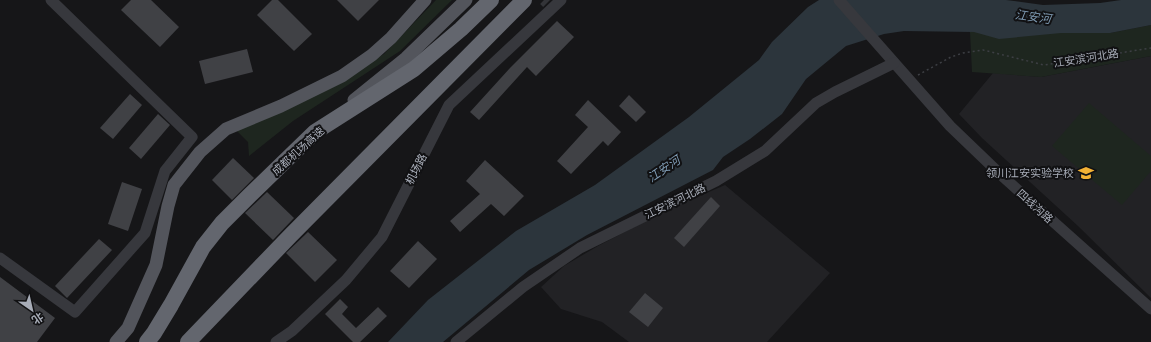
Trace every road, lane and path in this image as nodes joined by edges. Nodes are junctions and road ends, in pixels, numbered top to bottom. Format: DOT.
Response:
graph roads {
  1 [pos="51,0"];
  2 [pos="425,0"];
  3 [pos="466,0"];
  4 [pos="491,0"];
  5 [pos="524,0"];
  6 [pos="561,0"];
  7 [pos="839,0"];
  8 [pos="1151,48"];
  9 [pos="894,63"];
  10 [pos="909,80"];
  11 [pos="315,132"];
  12 [pos="0,258"];
  13 [pos="1151,309"];
  14 [pos="116,342"];
  15 [pos="147,342"];
  16 [pos="188,342"];
  17 [pos="276,342"];
  18 [pos="456,342"];
  1 -- 12 [label="street"];
  2 -- 14 [label="main road"];
  3 -- 11 [label="main road"];
  4 -- 11 [label="highway, 成都机场高速"];
  5 -- 16 [label="highway"];
  6 -- 17 [label="street, 机场路"];
  7 -- 9 [label="street, 四线沟路"];
  8 -- 10 [label="path, 江安滨河北路"];
  9 -- 10 [label="street, 四线沟路"];
  9 -- 18 [label="street, 江安滨河北路"];
  10 -- 13 [label="street, 四线沟路"];
  11 -- 15 [label="highway, 成都机场高速"];
}
